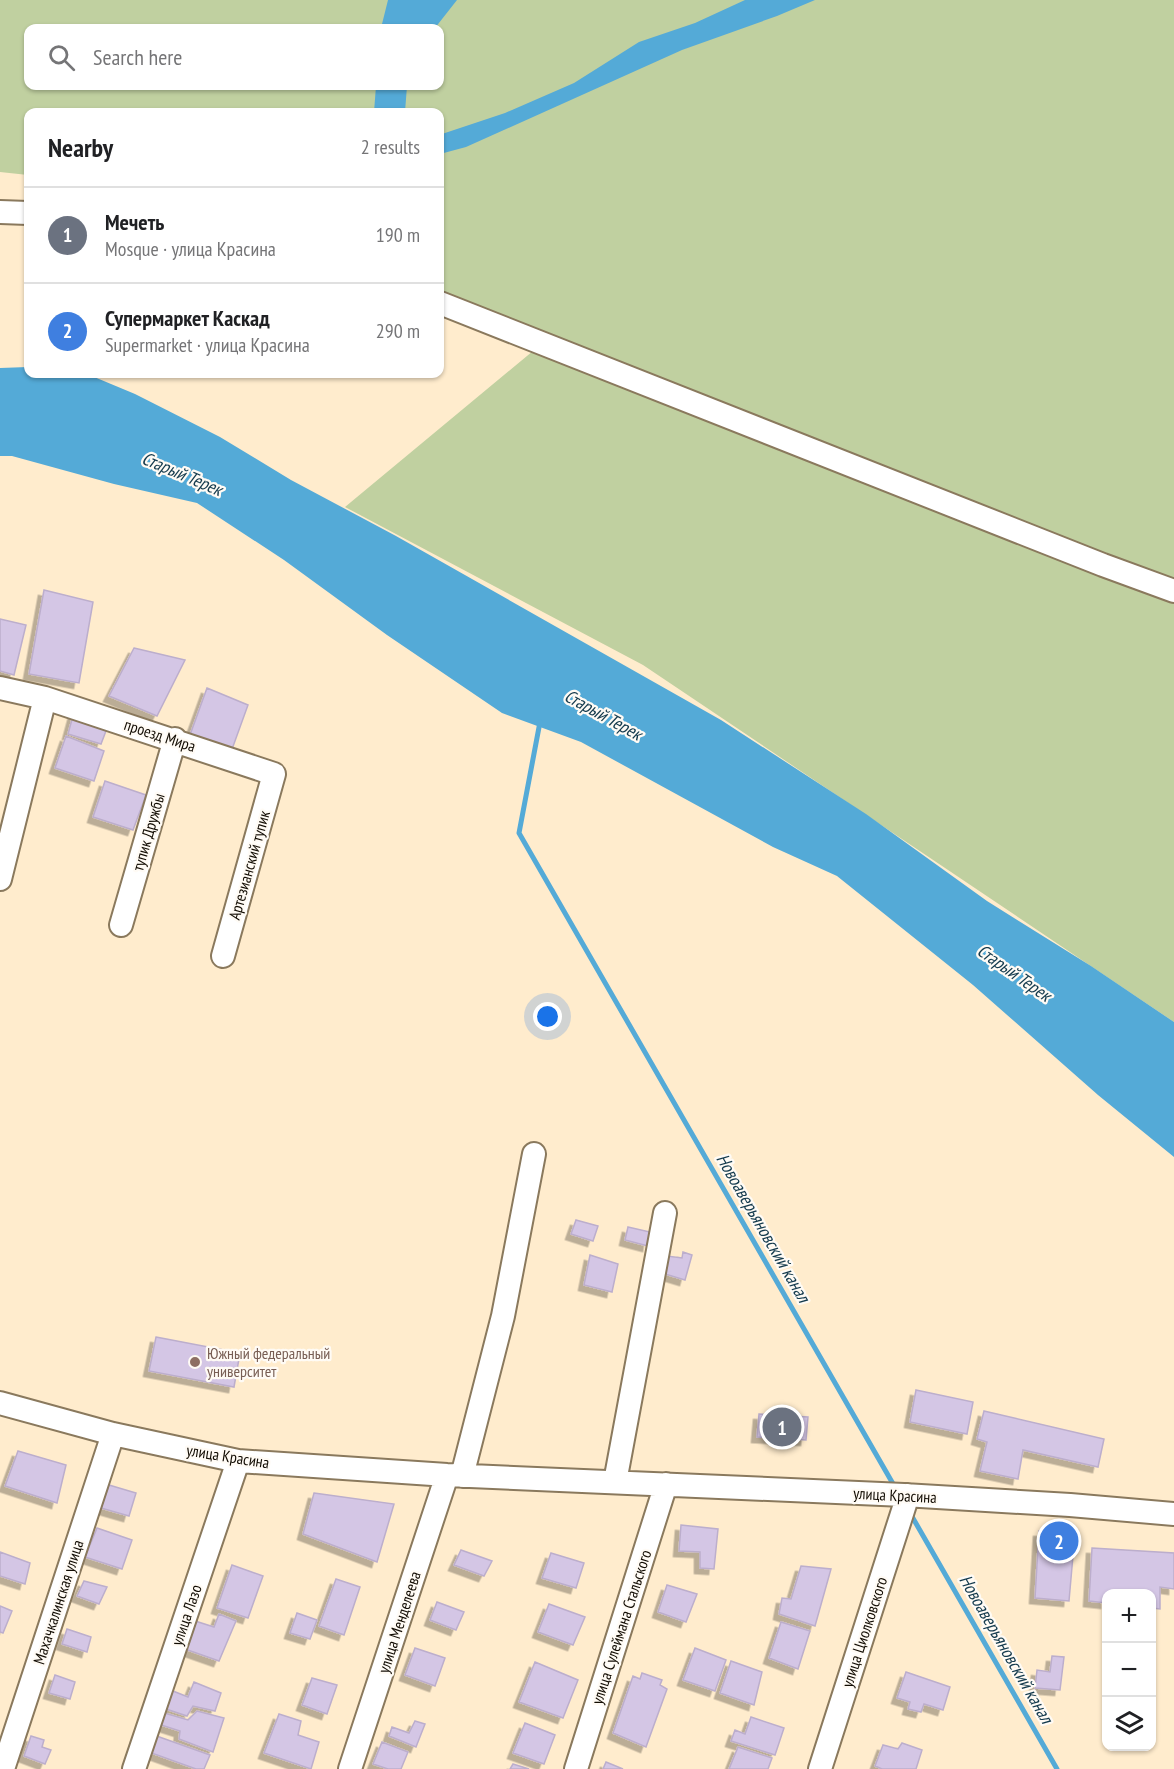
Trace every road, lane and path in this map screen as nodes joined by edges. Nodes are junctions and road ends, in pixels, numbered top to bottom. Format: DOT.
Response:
graph roads {
  1 [pos="0,212"];
  2 [pos="24,213"];
  3 [pos="444,305"];
  4 [pos="1174,591"];
  5 [pos="0,688"];
  6 [pos="45,698"];
  7 [pos="175,740"];
  8 [pos="274,774"];
  9 [pos="0,879"];
  10 [pos="121,925"];
  11 [pos="224,956"];
  12 [pos="534,1154"];
  13 [pos="664,1213"];
  14 [pos="0,1403"];
  15 [pos="113,1434"];
  16 [pos="238,1461"];
  17 [pos="454,1476"];
  18 [pos="615,1482"];
  19 [pos="666,1484"];
  20 [pos="908,1495"];
  21 [pos="1174,1514"];
  22 [pos="3,1769"];
  23 [pos="134,1769"];
  24 [pos="350,1769"];
  25 [pos="576,1769"];
  26 [pos="820,1769"];
  1 -- 2 [label="street"];
  3 -- 4 [label="street"];
  5 -- 6 [label="street, проезд Мира"];
  6 -- 7 [label="street, проезд Мира"];
  6 -- 9 [label="street"];
  7 -- 8 [label="street, проезд Мира"];
  7 -- 10 [label="street, тупик Дружбы"];
  8 -- 11 [label="street, Артезианский тупик"];
  12 -- 17 [label="street"];
  13 -- 18 [label="street"];
  14 -- 15 [label="street, улица Красина"];
  15 -- 16 [label="street, улица Красина"];
  15 -- 22 [label="street, Махачкалинская улица"];
  16 -- 17 [label="street, улица Красина"];
  16 -- 23 [label="street, улица Лазо"];
  17 -- 18 [label="street, улица Красина"];
  17 -- 24 [label="street, улица Менделеева"];
  18 -- 19 [label="street, улица Красина"];
  19 -- 20 [label="street, улица Красина"];
  19 -- 25 [label="street, улица Сулеймана Стальского"];
  20 -- 21 [label="street, улица Красина"];
  20 -- 26 [label="street, улица Циолковского"];
}
